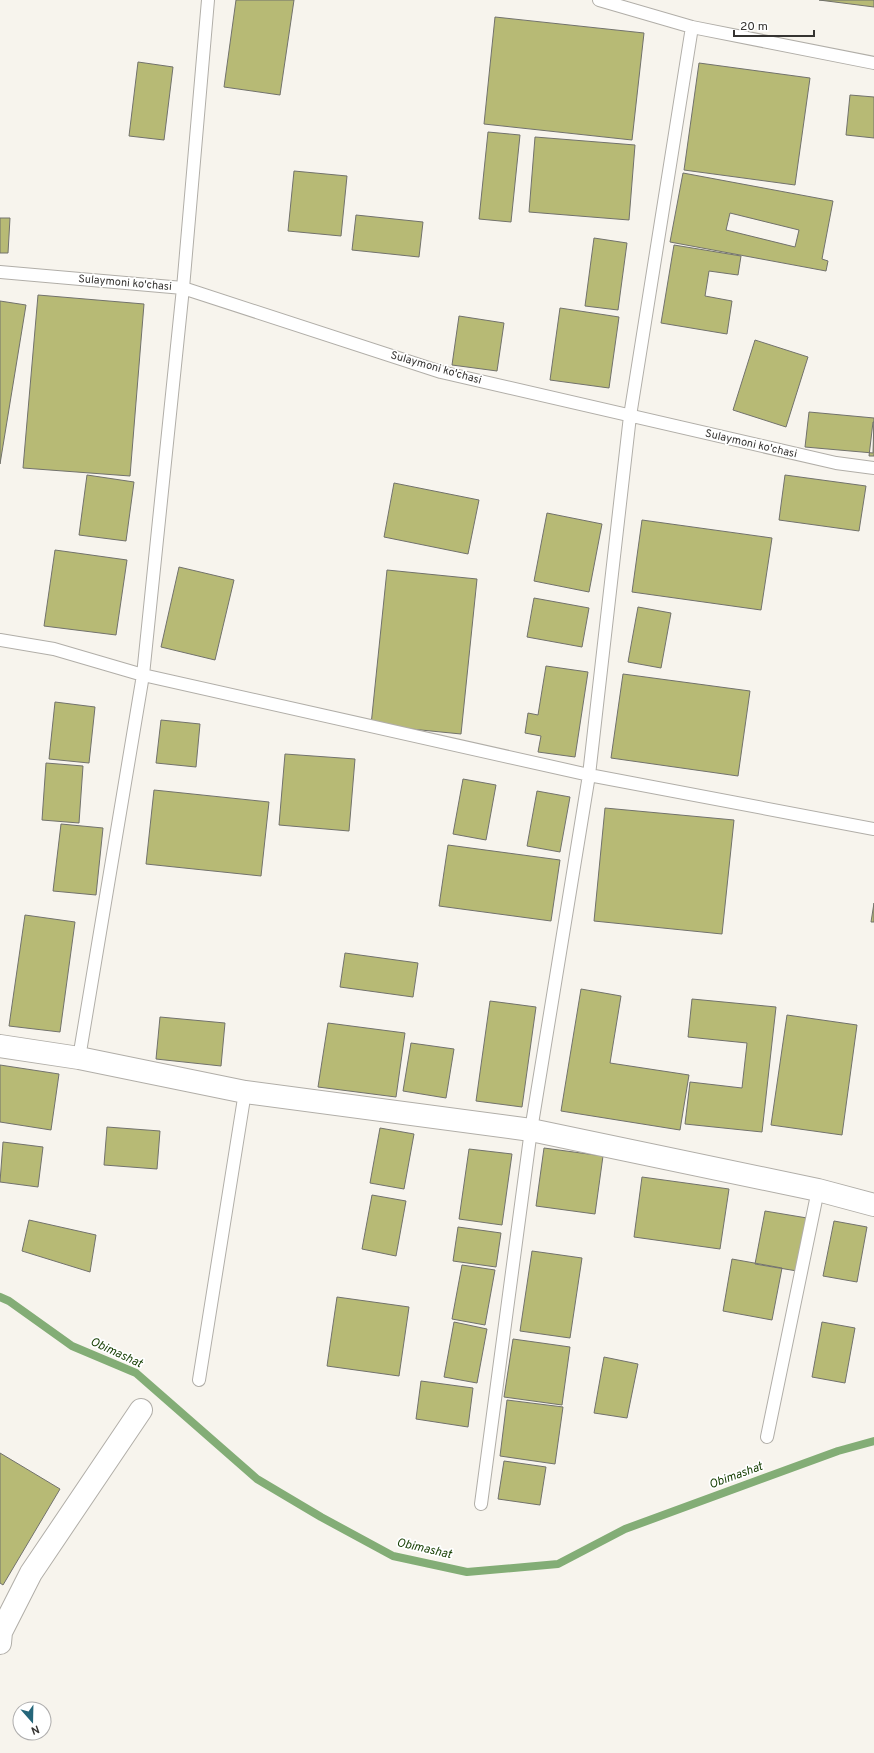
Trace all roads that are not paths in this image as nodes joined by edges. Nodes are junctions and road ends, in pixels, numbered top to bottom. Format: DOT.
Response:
graph roads {
  1 [pos="208,0"];
  2 [pos="599,0"];
  3 [pos="692,27"];
  4 [pos="874,63"];
  5 [pos="0,272"];
  6 [pos="183,288"];
  7 [pos="630,416"];
  8 [pos="874,468"];
  9 [pos="0,640"];
  10 [pos="143,675"];
  11 [pos="589,775"];
  12 [pos="874,829"];
  13 [pos="0,1046"];
  14 [pos="79,1058"];
  15 [pos="244,1092"];
  16 [pos="531,1130"];
  17 [pos="818,1190"];
  18 [pos="874,1205"];
  19 [pos="199,1380"];
  20 [pos="141,1410"];
  21 [pos="767,1437"];
  22 [pos="481,1504"];
  23 [pos="0,1643"];
  1 -- 6 [label="lane"];
  2 -- 3 [label="lane"];
  3 -- 4 [label="lane"];
  3 -- 7 [label="lane"];
  5 -- 6 [label="lane, Sulaymoni ko'chasi"];
  6 -- 7 [label="lane, Sulaymoni ko'chasi"];
  6 -- 10 [label="lane"];
  7 -- 8 [label="lane, Sulaymoni ko'chasi"];
  7 -- 11 [label="lane"];
  9 -- 10 [label="lane"];
  10 -- 11 [label="lane"];
  10 -- 14 [label="lane"];
  11 -- 12 [label="lane"];
  11 -- 16 [label="lane"];
  13 -- 14 [label="street"];
  14 -- 15 [label="street"];
  15 -- 16 [label="street"];
  15 -- 19 [label="lane"];
  16 -- 17 [label="street"];
  16 -- 22 [label="lane"];
  17 -- 18 [label="street"];
  17 -- 21 [label="lane"];
  20 -- 23 [label="street"];
}
